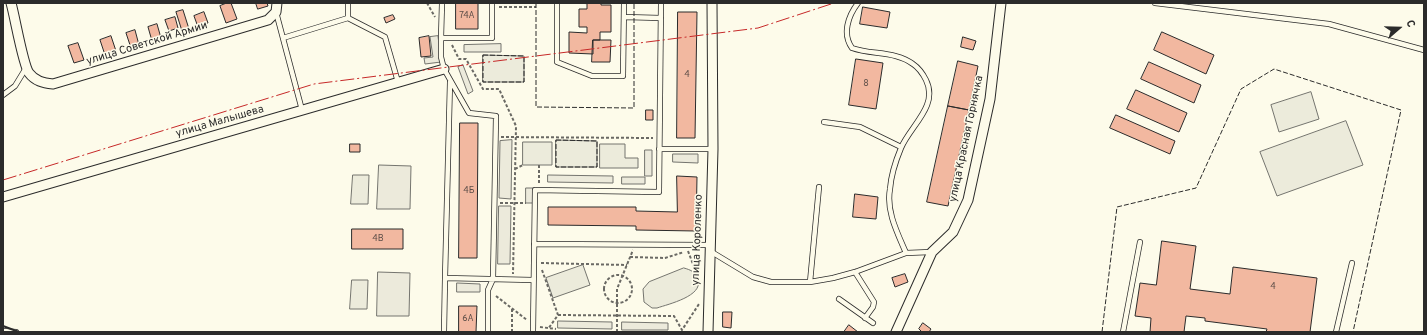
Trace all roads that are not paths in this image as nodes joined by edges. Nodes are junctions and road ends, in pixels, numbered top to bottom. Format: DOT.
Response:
graph roads {
  1 [pos="11,3"];
  2 [pos="348,3"];
  3 [pos="442,3"];
  4 [pos="557,3"];
  5 [pos="624,3"];
  6 [pos="661,3"];
  7 [pos="712,3"];
  8 [pos="858,3"];
  9 [pos="1002,3"];
  10 [pos="1155,3"];
  11 [pos="492,5"];
  12 [pos="276,8"];
  13 [pos="624,17"];
  14 [pos="348,18"];
  15 [pos="661,18"];
  16 [pos="283,38"];
  17 [pos="441,38"];
  18 [pos="1424,50"];
  19 [pos="26,68"];
  20 [pos="444,69"];
  21 [pos="450,80"];
  22 [pos="398,82"];
  23 [pos="3,95"];
  24 [pos="302,110"];
  25 [pos="824,122"];
  26 [pos="901,147"];
  27 [pos="659,149"];
  28 [pos="713,149"];
  29 [pos="819,187"];
  30 [pos="3,197"];
  31 [pos="1140,242"];
  32 [pos="534,244"];
  33 [pos="710,248"];
  34 [pos="932,252"];
  35 [pos="906,253"];
  36 [pos="1352,264"];
  37 [pos="856,272"];
  38 [pos="445,278"];
  39 [pos="493,279"];
  40 [pos="533,280"];
  41 [pos="810,282"];
  42 [pos="839,300"];
  43 [pos="865,318"];
  44 [pos="873,323"];
  45 [pos="3,331"];
  46 [pos="16,332"];
  47 [pos="444,332"];
  48 [pos="488,332"];
  49 [pos="532,332"];
  50 [pos="708,332"];
  51 [pos="896,332"];
  52 [pos="1123,332"];
  53 [pos="1336,332"];
  1 -- 19 [label="street"];
  2 -- 14 [label="lane"];
  3 -- 17 [label="lane"];
  4 -- 13 [label="lane"];
  5 -- 13 [label="lane"];
  6 -- 15 [label="lane"];
  7 -- 28 [label="street, улица Короленко"];
  8 -- 26 [label="lane"];
  9 -- 34 [label="street, улица Красная Горнячка"];
  10 -- 18 [label="lane"];
  11 -- 17 [label="lane"];
  12 -- 16 [label="lane"];
  12 -- 19 [label="street, улица Советской Армии"];
  13 -- 15 [label="lane"];
  14 -- 16 [label="lane"];
  14 -- 22 [label="lane"];
  15 -- 27 [label="lane"];
  16 -- 24 [label="lane"];
  17 -- 20 [label="lane"];
  19 -- 23 [label="lane"];
  20 -- 21 [label="lane"];
  20 -- 22 [label="street, улица Малышева"];
  21 -- 38 [label="lane"];
  21 -- 39 [label="lane"];
  22 -- 24 [label="street, улица Малышева"];
  24 -- 30 [label="street, улица Малышева"];
  25 -- 26 [label="lane"];
  26 -- 35 [label="lane"];
  27 -- 28 [label="lane"];
  27 -- 32 [label="lane"];
  28 -- 33 [label="street, улица Короленко"];
  29 -- 41 [label="lane"];
  31 -- 52 [label="lane"];
  32 -- 33 [label="lane"];
  32 -- 40 [label="lane"];
  33 -- 41 [label="lane"];
  33 -- 50 [label="street, улица Короленко"];
  34 -- 35 [label="lane"];
  34 -- 51 [label="street, улица Красная Горнячка"];
  35 -- 37 [label="lane"];
  36 -- 53 [label="lane"];
  37 -- 41 [label="lane"];
  37 -- 43 [label="lane"];
  38 -- 39 [label="lane"];
  38 -- 47 [label="lane"];
  39 -- 40 [label="lane"];
  39 -- 48 [label="lane"];
  40 -- 49 [label="lane"];
  42 -- 43 [label="lane"];
  43 -- 44 [label="lane"];
  45 -- 46 [label="lane"];
}
